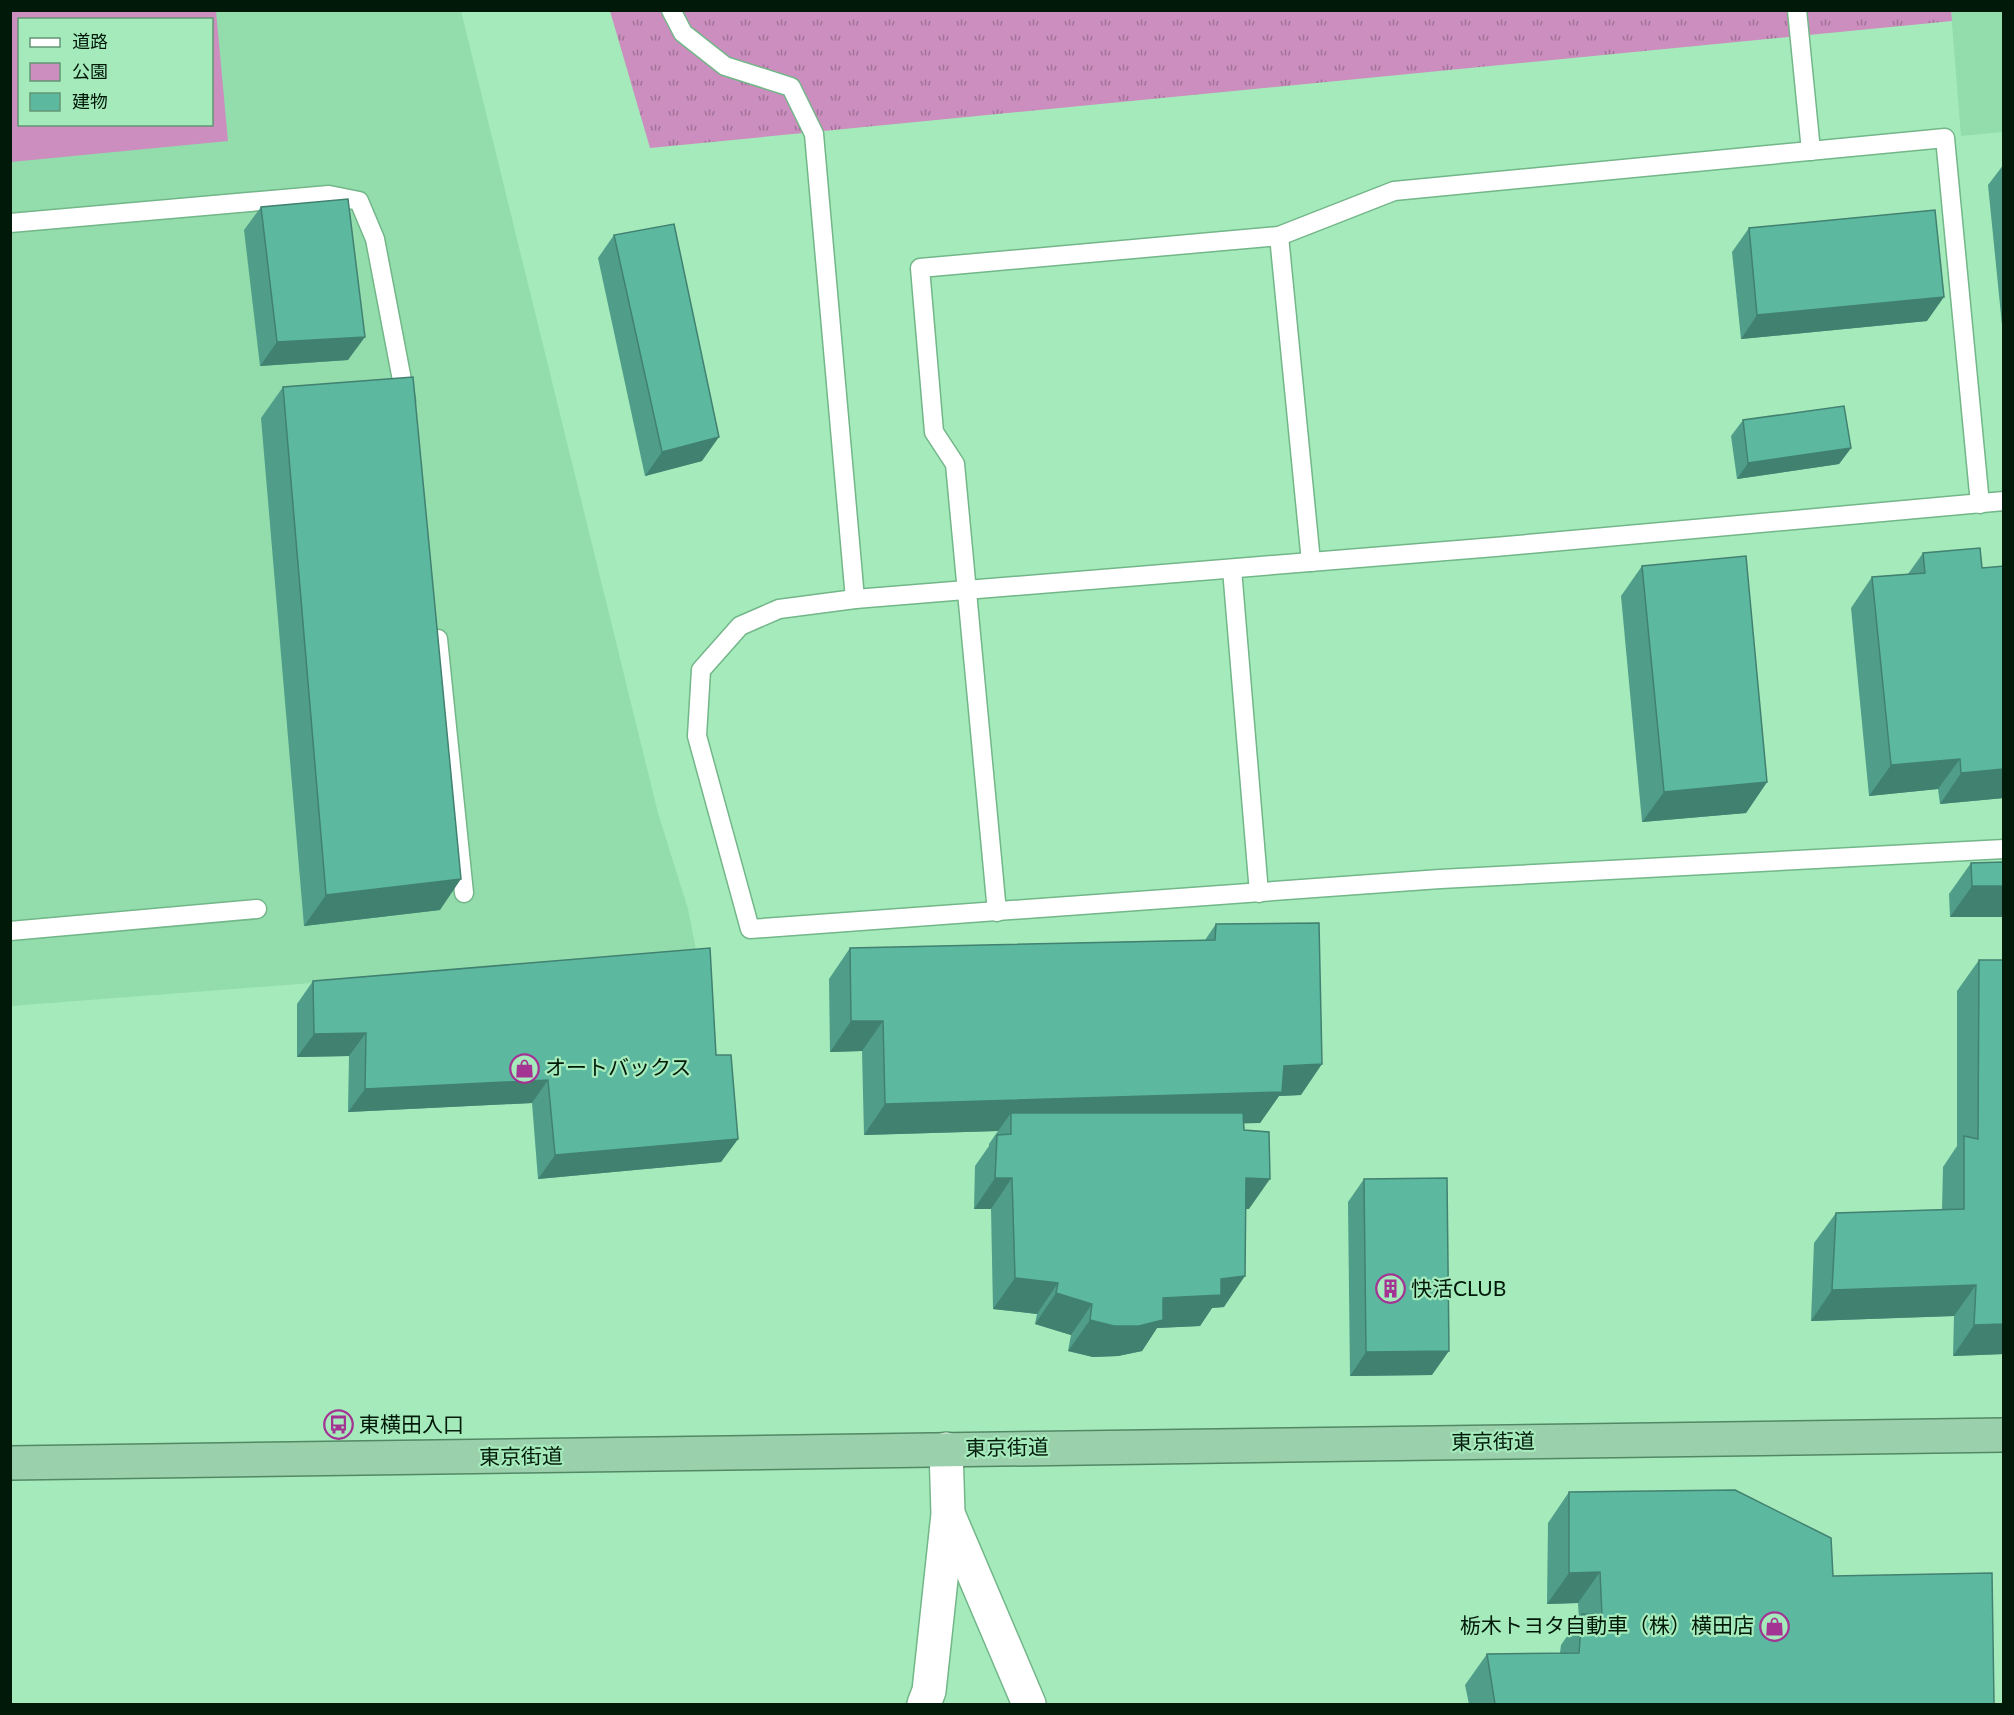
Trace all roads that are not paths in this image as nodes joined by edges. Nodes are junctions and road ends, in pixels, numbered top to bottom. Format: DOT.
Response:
graph roads {
  1 [pos="671,10"];
  2 [pos="1797,10"];
  3 [pos="1810,151"];
  4 [pos="10,223"];
  5 [pos="1279,236"];
  6 [pos="409,414"];
  7 [pos="2004,501"];
  8 [pos="1980,504"];
  9 [pos="1311,562"];
  10 [pos="1232,569"];
  11 [pos="969,590"];
  12 [pos="855,599"];
  13 [pos="436,624"];
  14 [pos="2004,849"];
  15 [pos="1259,892"];
  16 [pos="464,893"];
  17 [pos="257,909"];
  18 [pos="997,912"];
  19 [pos="10,931"];
  20 [pos="2004,1435"];
  21 [pos="946,1449"];
  22 [pos="10,1463"];
  23 [pos="948,1514"];
  24 [pos="924,1704"];
  25 [pos="1029,1704"];
  1 -- 12 [label="lane"];
  2 -- 3 [label="lane"];
  3 -- 5 [label="lane"];
  3 -- 8 [label="lane"];
  4 -- 6 [label="lane"];
  5 -- 9 [label="lane"];
  5 -- 11 [label="lane"];
  7 -- 8 [label="lane"];
  8 -- 9 [label="lane"];
  9 -- 10 [label="lane"];
  10 -- 11 [label="lane"];
  10 -- 15 [label="lane"];
  11 -- 12 [label="lane"];
  11 -- 18 [label="lane"];
  12 -- 18 [label="lane"];
  13 -- 16 [label="lane"];
  14 -- 15 [label="lane"];
  15 -- 18 [label="lane"];
  17 -- 19 [label="lane"];
  20 -- 21 [label="highway, 東京街道"];
  21 -- 22 [label="highway, 東京街道"];
  21 -- 23 [label="street"];
  23 -- 24 [label="street"];
  23 -- 25 [label="street"];
}
